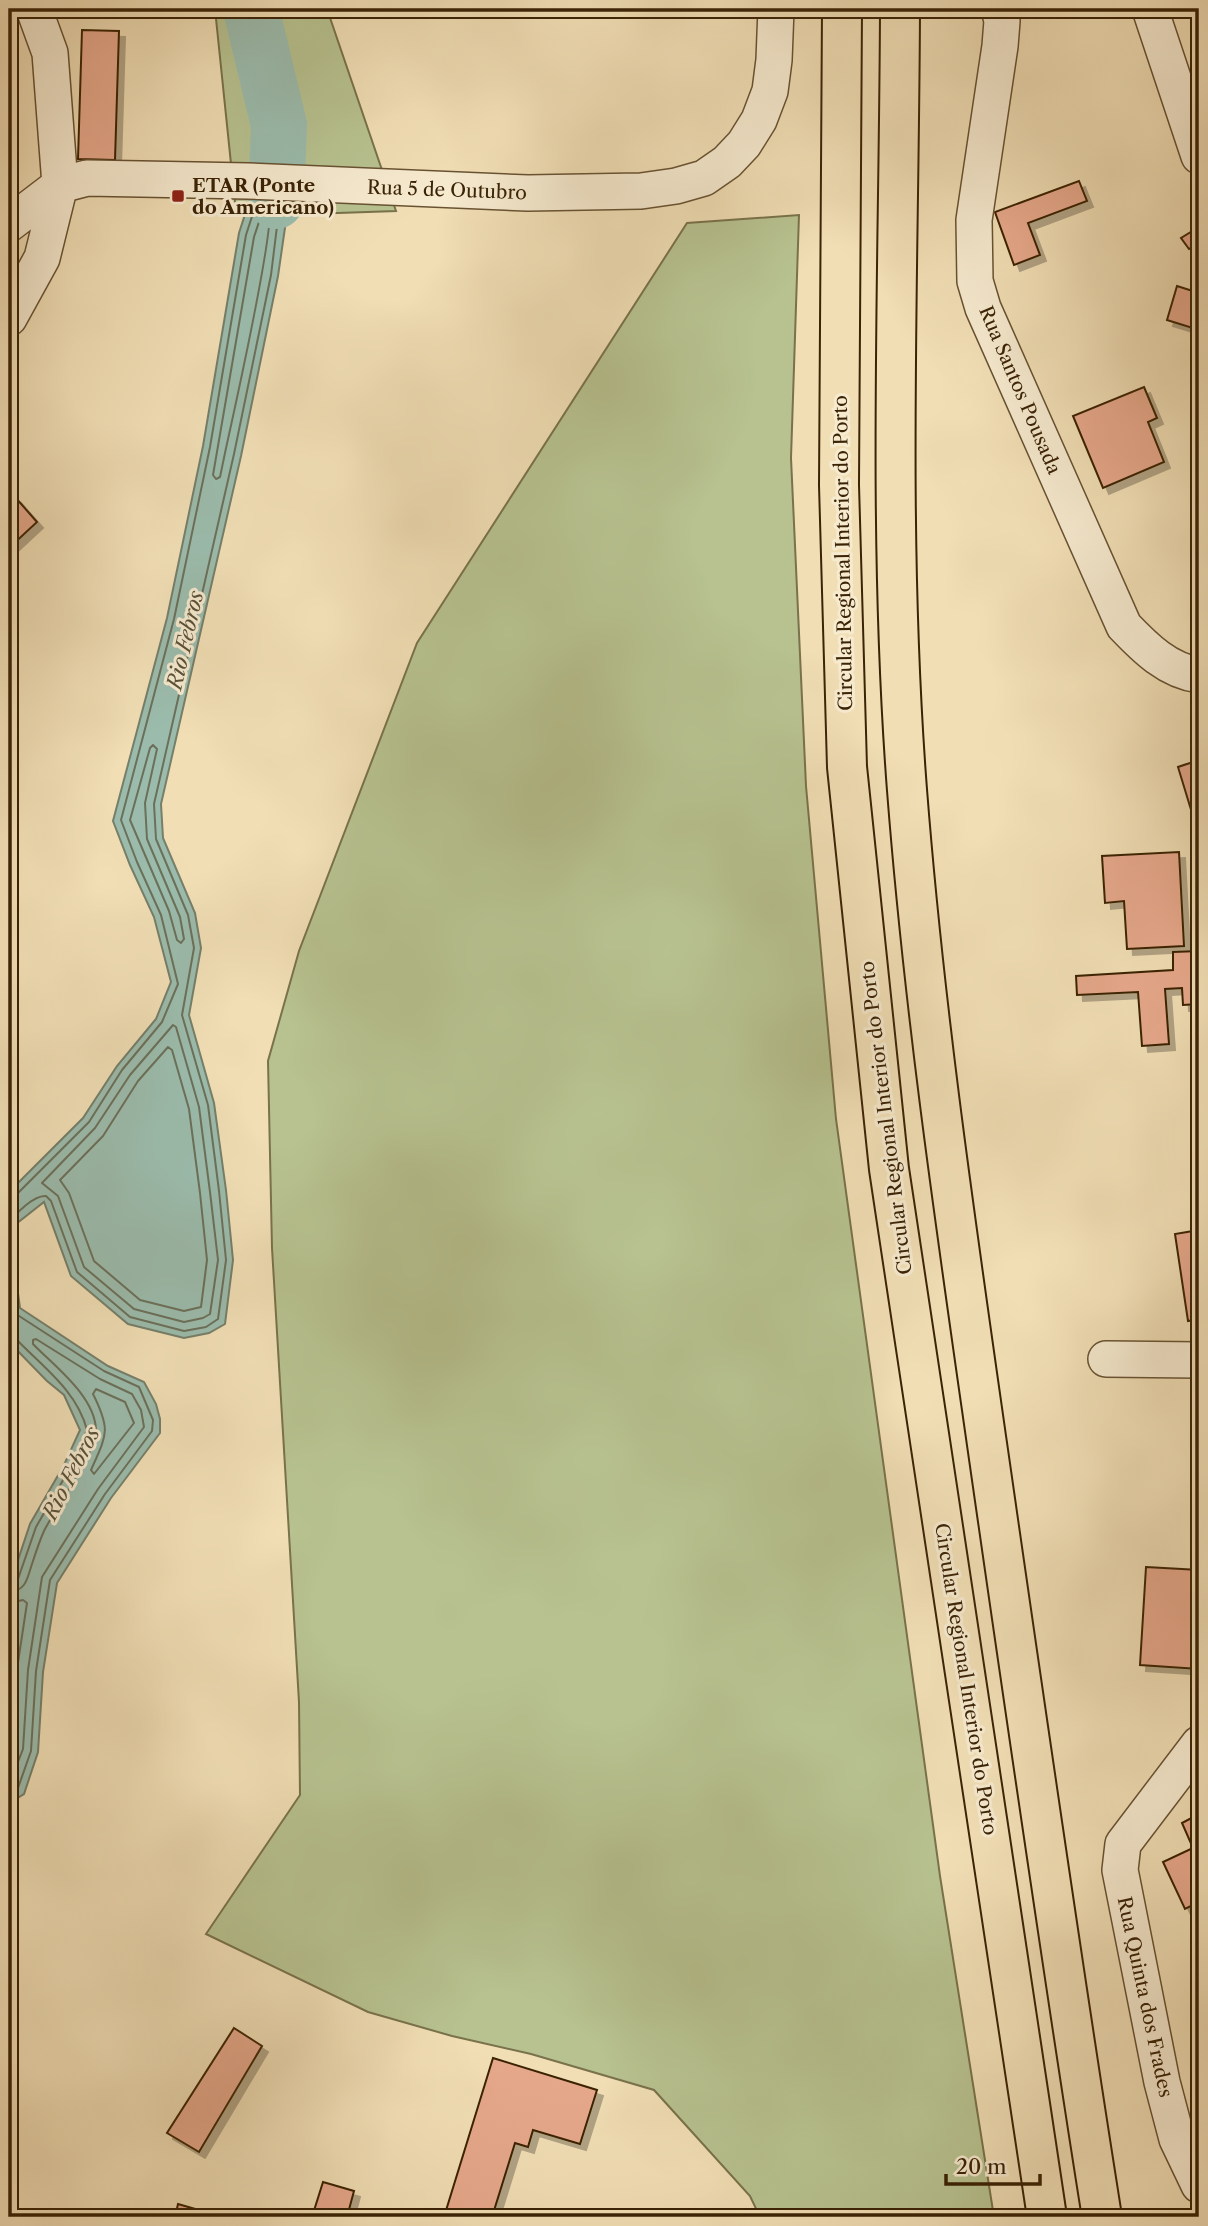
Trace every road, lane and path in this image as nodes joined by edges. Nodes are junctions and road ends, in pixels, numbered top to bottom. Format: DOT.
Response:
graph roads {
  1 [pos="34,9"];
  2 [pos="776,9"];
  3 [pos="842,9"];
  4 [pos="900,9"];
  5 [pos="999,9"];
  6 [pos="1150,9"];
  7 [pos="1199,156"];
  8 [pos="60,185"];
  9 [pos="9,224"];
  10 [pos="9,318"];
  11 [pos="1199,675"];
  12 [pos="1106,1359"];
  13 [pos="1199,1360"];
  14 [pos="1199,1744"];
  15 [pos="1199,2185"];
  16 [pos="1047,2217"];
  17 [pos="1102,2217"];
  1 -- 8 [label="street"];
  2 -- 8 [label="street, Rua 5 de Outubro"];
  3 -- 16 [label="highway, Circular Regional Interior do Porto"];
  4 -- 17 [label="highway"];
  5 -- 11 [label="street, Rua Santos Pousada"];
  6 -- 7 [label="street"];
  8 -- 9 [label="street, Rua 5 de Outubro"];
  8 -- 10 [label="street"];
  12 -- 13 [label="street"];
  14 -- 15 [label="street, Rua Quinta dos Frades"];
}
